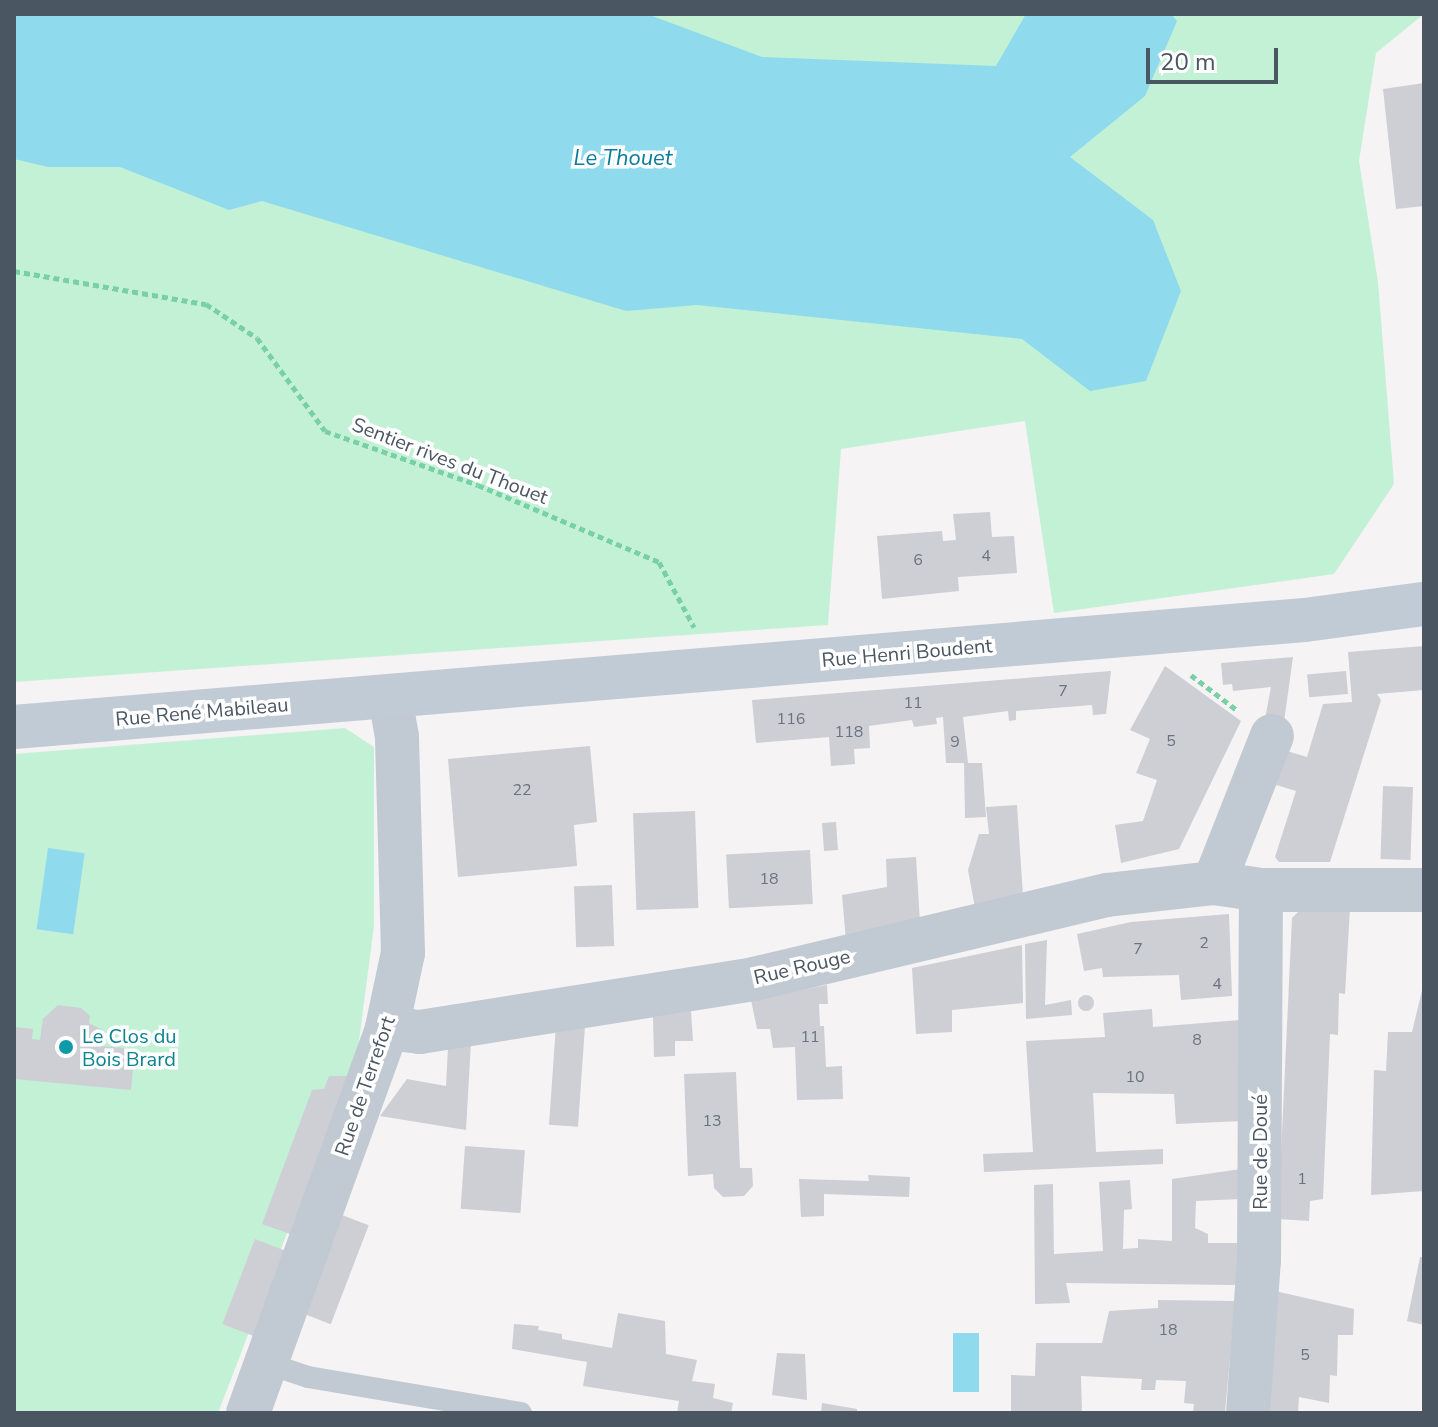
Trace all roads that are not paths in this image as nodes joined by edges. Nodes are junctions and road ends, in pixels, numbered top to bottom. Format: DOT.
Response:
graph roads {
  1 [pos="1424,604"];
  2 [pos="390,697"];
  3 [pos="14,727"];
  4 [pos="1272,736"];
  5 [pos="1214,883"];
  6 [pos="1261,890"];
  7 [pos="1424,890"];
  8 [pos="387,1028"];
  9 [pos="266,1363"];
  10 [pos="248,1413"];
  11 [pos="521,1413"];
  12 [pos="1248,1413"];
  1 -- 2 [label="main road, Rue Henri Boudent"];
  2 -- 3 [label="main road, Rue René Mabileau"];
  2 -- 8 [label="street, Rue de Terrefort"];
  4 -- 5 [label="street"];
  5 -- 6 [label="street, Rue Rouge"];
  5 -- 8 [label="street, Rue Rouge"];
  6 -- 7 [label="street, Rue Rouge"];
  6 -- 12 [label="street, Rue de Doué"];
  8 -- 9 [label="street, Rue de Terrefort"];
  9 -- 10 [label="street, Rue de Terrefort"];
  9 -- 11 [label="lane"];
}
